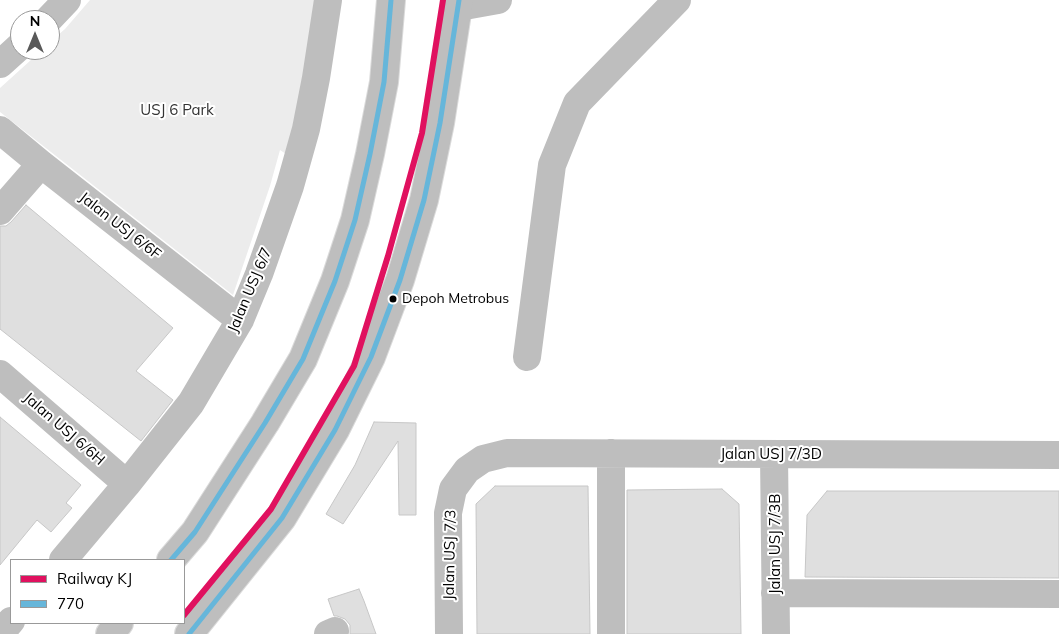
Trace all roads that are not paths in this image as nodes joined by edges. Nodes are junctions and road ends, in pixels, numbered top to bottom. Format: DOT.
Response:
graph roads {
  1 [pos="67,0"];
  2 [pos="328,0"];
  3 [pos="391,0"];
  4 [pos="498,0"];
  5 [pos="677,0"];
  6 [pos="459,4"];
  7 [pos="58,10"];
  8 [pos="10,55"];
  9 [pos="0,64"];
  10 [pos="0,130"];
  11 [pos="41,164"];
  12 [pos="0,211"];
  13 [pos="240,320"];
  14 [pos="527,357"];
  15 [pos="0,374"];
  16 [pos="610,453"];
  17 [pos="774,454"];
  18 [pos="1059,455"];
  19 [pos="483,459"];
  20 [pos="127,484"];
  21 [pos="63,559"];
  22 [pos="172,559"];
  23 [pos="775,593"];
  24 [pos="1059,594"];
  25 [pos="0,610"];
  26 [pos="10,619"];
  27 [pos="10,621"];
  28 [pos="118,624"];
  29 [pos="0,634"];
  30 [pos="110,634"];
  31 [pos="189,634"];
  32 [pos="449,634"];
  33 [pos="611,634"];
  34 [pos="776,634"];
  1 -- 7 [label="street"];
  2 -- 13 [label="street, Jalan USJ 6/7"];
  3 -- 22 [label="street"];
  4 -- 6 [label="street"];
  5 -- 14 [label="street"];
  6 -- 31 [label="street"];
  8 -- 9 [label="street"];
  10 -- 11 [label="street, Jalan USJ 6/6F"];
  11 -- 12 [label="street"];
  11 -- 13 [label="street, Jalan USJ 6/6F"];
  13 -- 20 [label="street, Jalan USJ 6/7"];
  15 -- 20 [label="street, Jalan USJ 6/6H"];
  16 -- 17 [label="street, Jalan USJ 7/3D"];
  16 -- 19 [label="street, Jalan USJ 7/3D"];
  16 -- 33 [label="street"];
  17 -- 18 [label="street, Jalan USJ 7/3D"];
  17 -- 23 [label="street, Jalan USJ 7/3B"];
  19 -- 32 [label="street, Jalan USJ 7/3"];
  20 -- 21 [label="street, Jalan USJ 6/7"];
  23 -- 24 [label="street"];
  23 -- 34 [label="street, Jalan USJ 7/3B"];
  25 -- 26 [label="street"];
  27 -- 29 [label="street"];
  28 -- 30 [label="street"];
}
